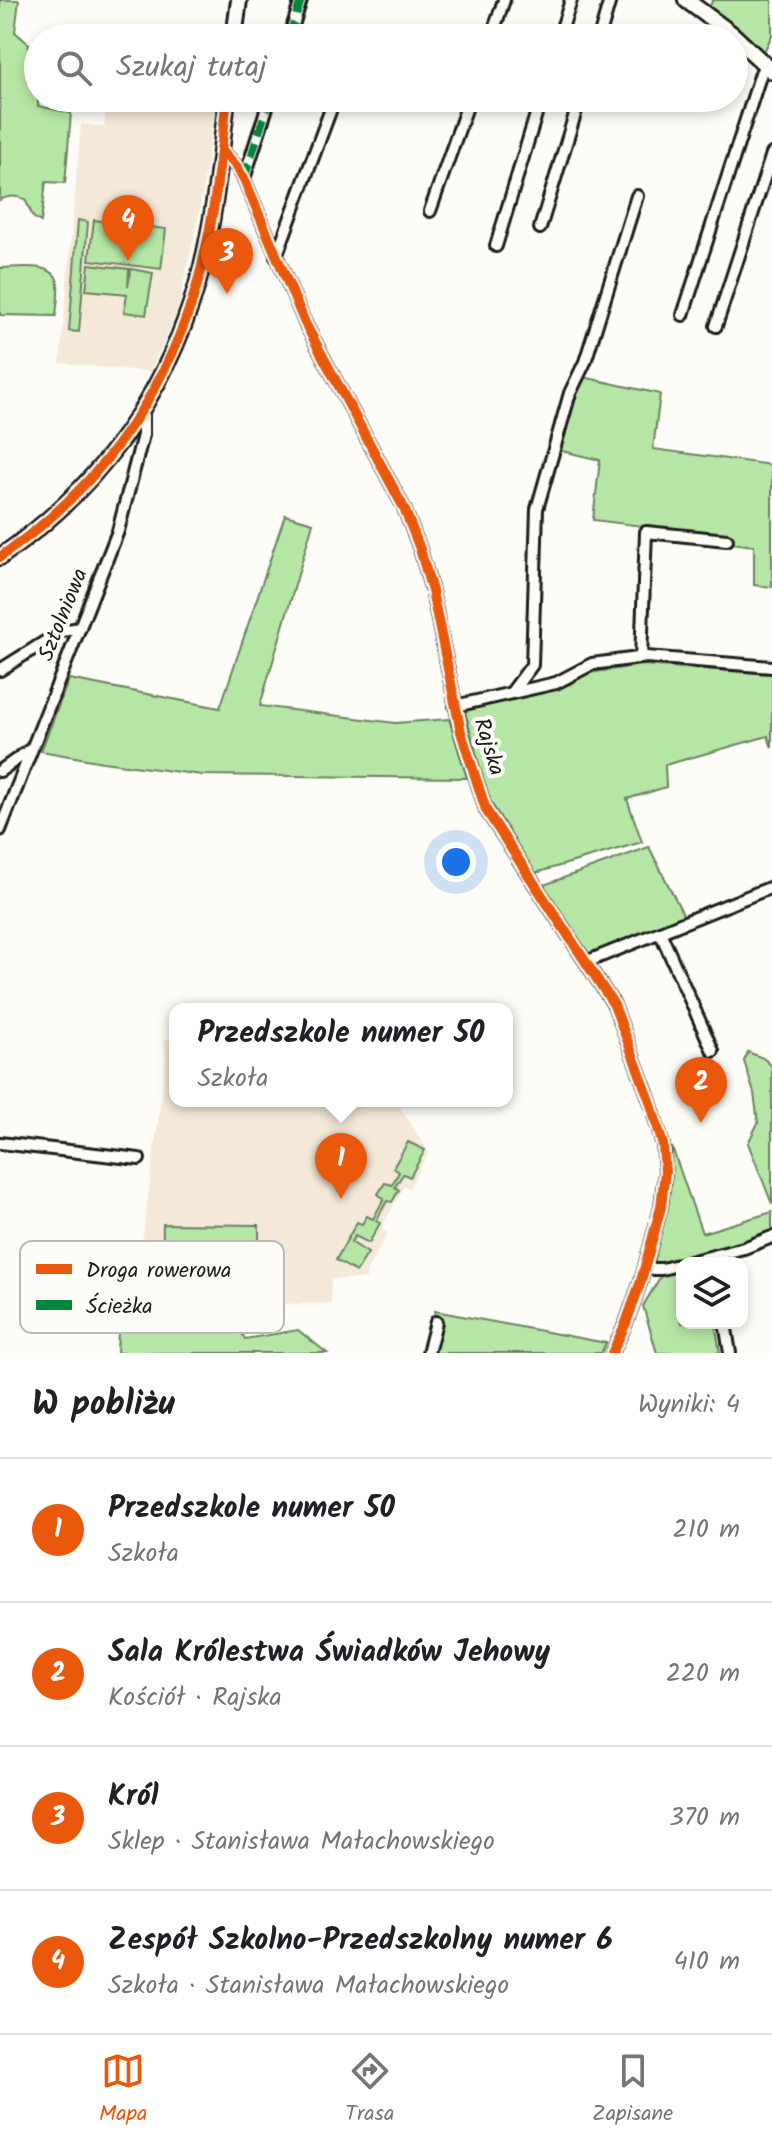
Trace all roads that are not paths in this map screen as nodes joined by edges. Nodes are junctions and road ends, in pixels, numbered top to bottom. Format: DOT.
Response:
graph roads {
  1 [pos="239,0"];
  2 [pos="301,0"];
  3 [pos="504,0"];
  4 [pos="571,0"];
  5 [pos="610,0"];
  6 [pos="686,0"];
  7 [pos="236,24"];
  8 [pos="293,24"];
  9 [pos="496,24"];
  10 [pos="563,24"];
  11 [pos="603,24"];
  12 [pos="718,24"];
  13 [pos="748,49"];
  14 [pos="769,68"];
  15 [pos="225,112"];
  16 [pos="266,112"];
  17 [pos="330,112"];
  18 [pos="465,112"];
  19 [pos="537,112"];
  20 [pos="576,112"];
  21 [pos="221,149"];
  22 [pos="772,154"];
  23 [pos="244,179"];
  24 [pos="637,196"];
  25 [pos="430,211"];
  26 [pos="540,228"];
  27 [pos="496,246"];
  28 [pos="276,257"];
  29 [pos="683,315"];
  30 [pos="716,326"];
  31 [pos="143,409"];
  32 [pos="727,540"];
  33 [pos="0,557"];
  34 [pos="80,628"];
  35 [pos="641,658"];
  36 [pos="772,667"];
  37 [pos="0,670"];
  38 [pos="511,693"];
  39 [pos="455,706"];
  40 [pos="33,747"];
  41 [pos="0,771"];
  42 [pos="0,830"];
  43 [pos="772,887"];
  44 [pos="660,932"];
  45 [pos="586,962"];
  46 [pos="713,1051"];
  47 [pos="0,1143"];
  48 [pos="139,1159"];
  49 [pos="772,1237"];
  50 [pos="719,1257"];
  51 [pos="676,1266"];
  52 [pos="645,1269"];
  53 [pos="436,1322"];
  54 [pos="726,1329"];
  55 [pos="428,1353"];
  56 [pos="612,1353"];
  57 [pos="730,1353"];
  1 -- 7 [label="street"];
  2 -- 8 [label="street"];
  3 -- 9 [label="street"];
  4 -- 10 [label="street"];
  5 -- 11 [label="street"];
  6 -- 12 [label="street"];
  13 -- 14 [label="street"];
  14 -- 29 [label="street"];
  15 -- 21 [label="street"];
  16 -- 23 [label="street"];
  17 -- 28 [label="street"];
  18 -- 25 [label="street"];
  19 -- 27 [label="street"];
  20 -- 26 [label="street"];
  21 -- 23 [label="street, Rajska"];
  21 -- 31 [label="street"];
  22 -- 30 [label="street"];
  23 -- 28 [label="street, Rajska"];
  24 -- 38 [label="street"];
  28 -- 39 [label="street, Rajska"];
  31 -- 33 [label="street"];
  31 -- 34 [label="street, Sztolniowa"];
  32 -- 35 [label="street"];
  34 -- 37 [label="street"];
  34 -- 40 [label="street, Sztolniowa"];
  35 -- 36 [label="street"];
  35 -- 38 [label="street"];
  38 -- 39 [label="street"];
  39 -- 45 [label="street, Rajska"];
  40 -- 41 [label="street"];
  40 -- 42 [label="street, Sztolniowa"];
  43 -- 44 [label="street"];
  44 -- 45 [label="street"];
  44 -- 46 [label="street"];
  45 -- 52 [label="street, Rajska"];
  47 -- 48 [label="street"];
  49 -- 50 [label="street"];
  51 -- 52 [label="street"];
  52 -- 56 [label="street, Rajska"];
  53 -- 55 [label="street"];
  54 -- 57 [label="street"];
}
